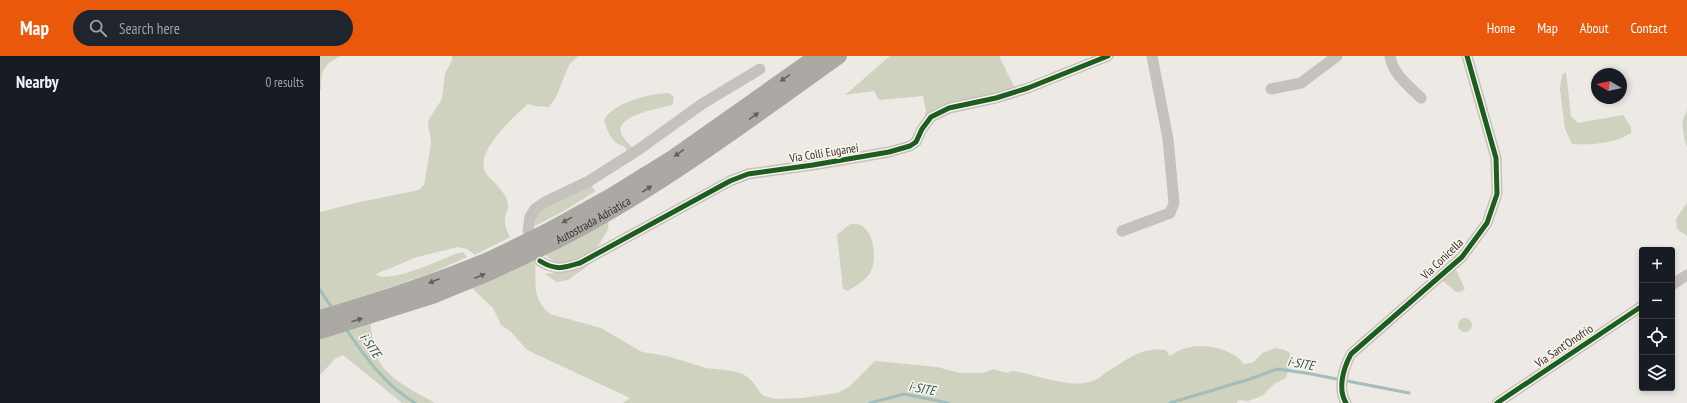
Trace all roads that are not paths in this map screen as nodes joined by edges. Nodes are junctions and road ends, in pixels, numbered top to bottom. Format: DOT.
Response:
graph roads {
  1 [pos="817,56"];
  2 [pos="839,56"];
  3 [pos="1108,56"];
  4 [pos="1152,56"];
  5 [pos="1337,56"];
  6 [pos="1390,56"];
  7 [pos="1467,56"];
  8 [pos="760,69"];
  9 [pos="1271,89"];
  10 [pos="1421,98"];
  11 [pos="528,230"];
  12 [pos="1122,231"];
  13 [pos="549,237"];
  14 [pos="540,261"];
  15 [pos="1687,275"];
  16 [pos="1675,283"];
  17 [pos="1639,308"];
  18 [pos="320,318"];
  19 [pos="320,331"];
  20 [pos="1346,403"];
  21 [pos="1497,403"];
  1 -- 13 [label="highway, Autostrada Adriatica, one-way"];
  13 -- 2 [label="highway, Autostrada Adriatica, one-way"];
  3 -- 14 [label="street, Via Colli Euganei"];
  4 -- 12 [label="street"];
  5 -- 9 [label="street"];
  6 -- 10 [label="street"];
  7 -- 20 [label="street, Via Conicella"];
  8 -- 11 [label="street"];
  13 -- 18 [label="highway, Autostrada Adriatica, one-way, bridge"];
  19 -- 13 [label="highway, Autostrada Adriatica, one-way, bridge"];
  15 -- 16 [label="street"];
  17 -- 21 [label="street, Via Sant'Onofrio"];
}
